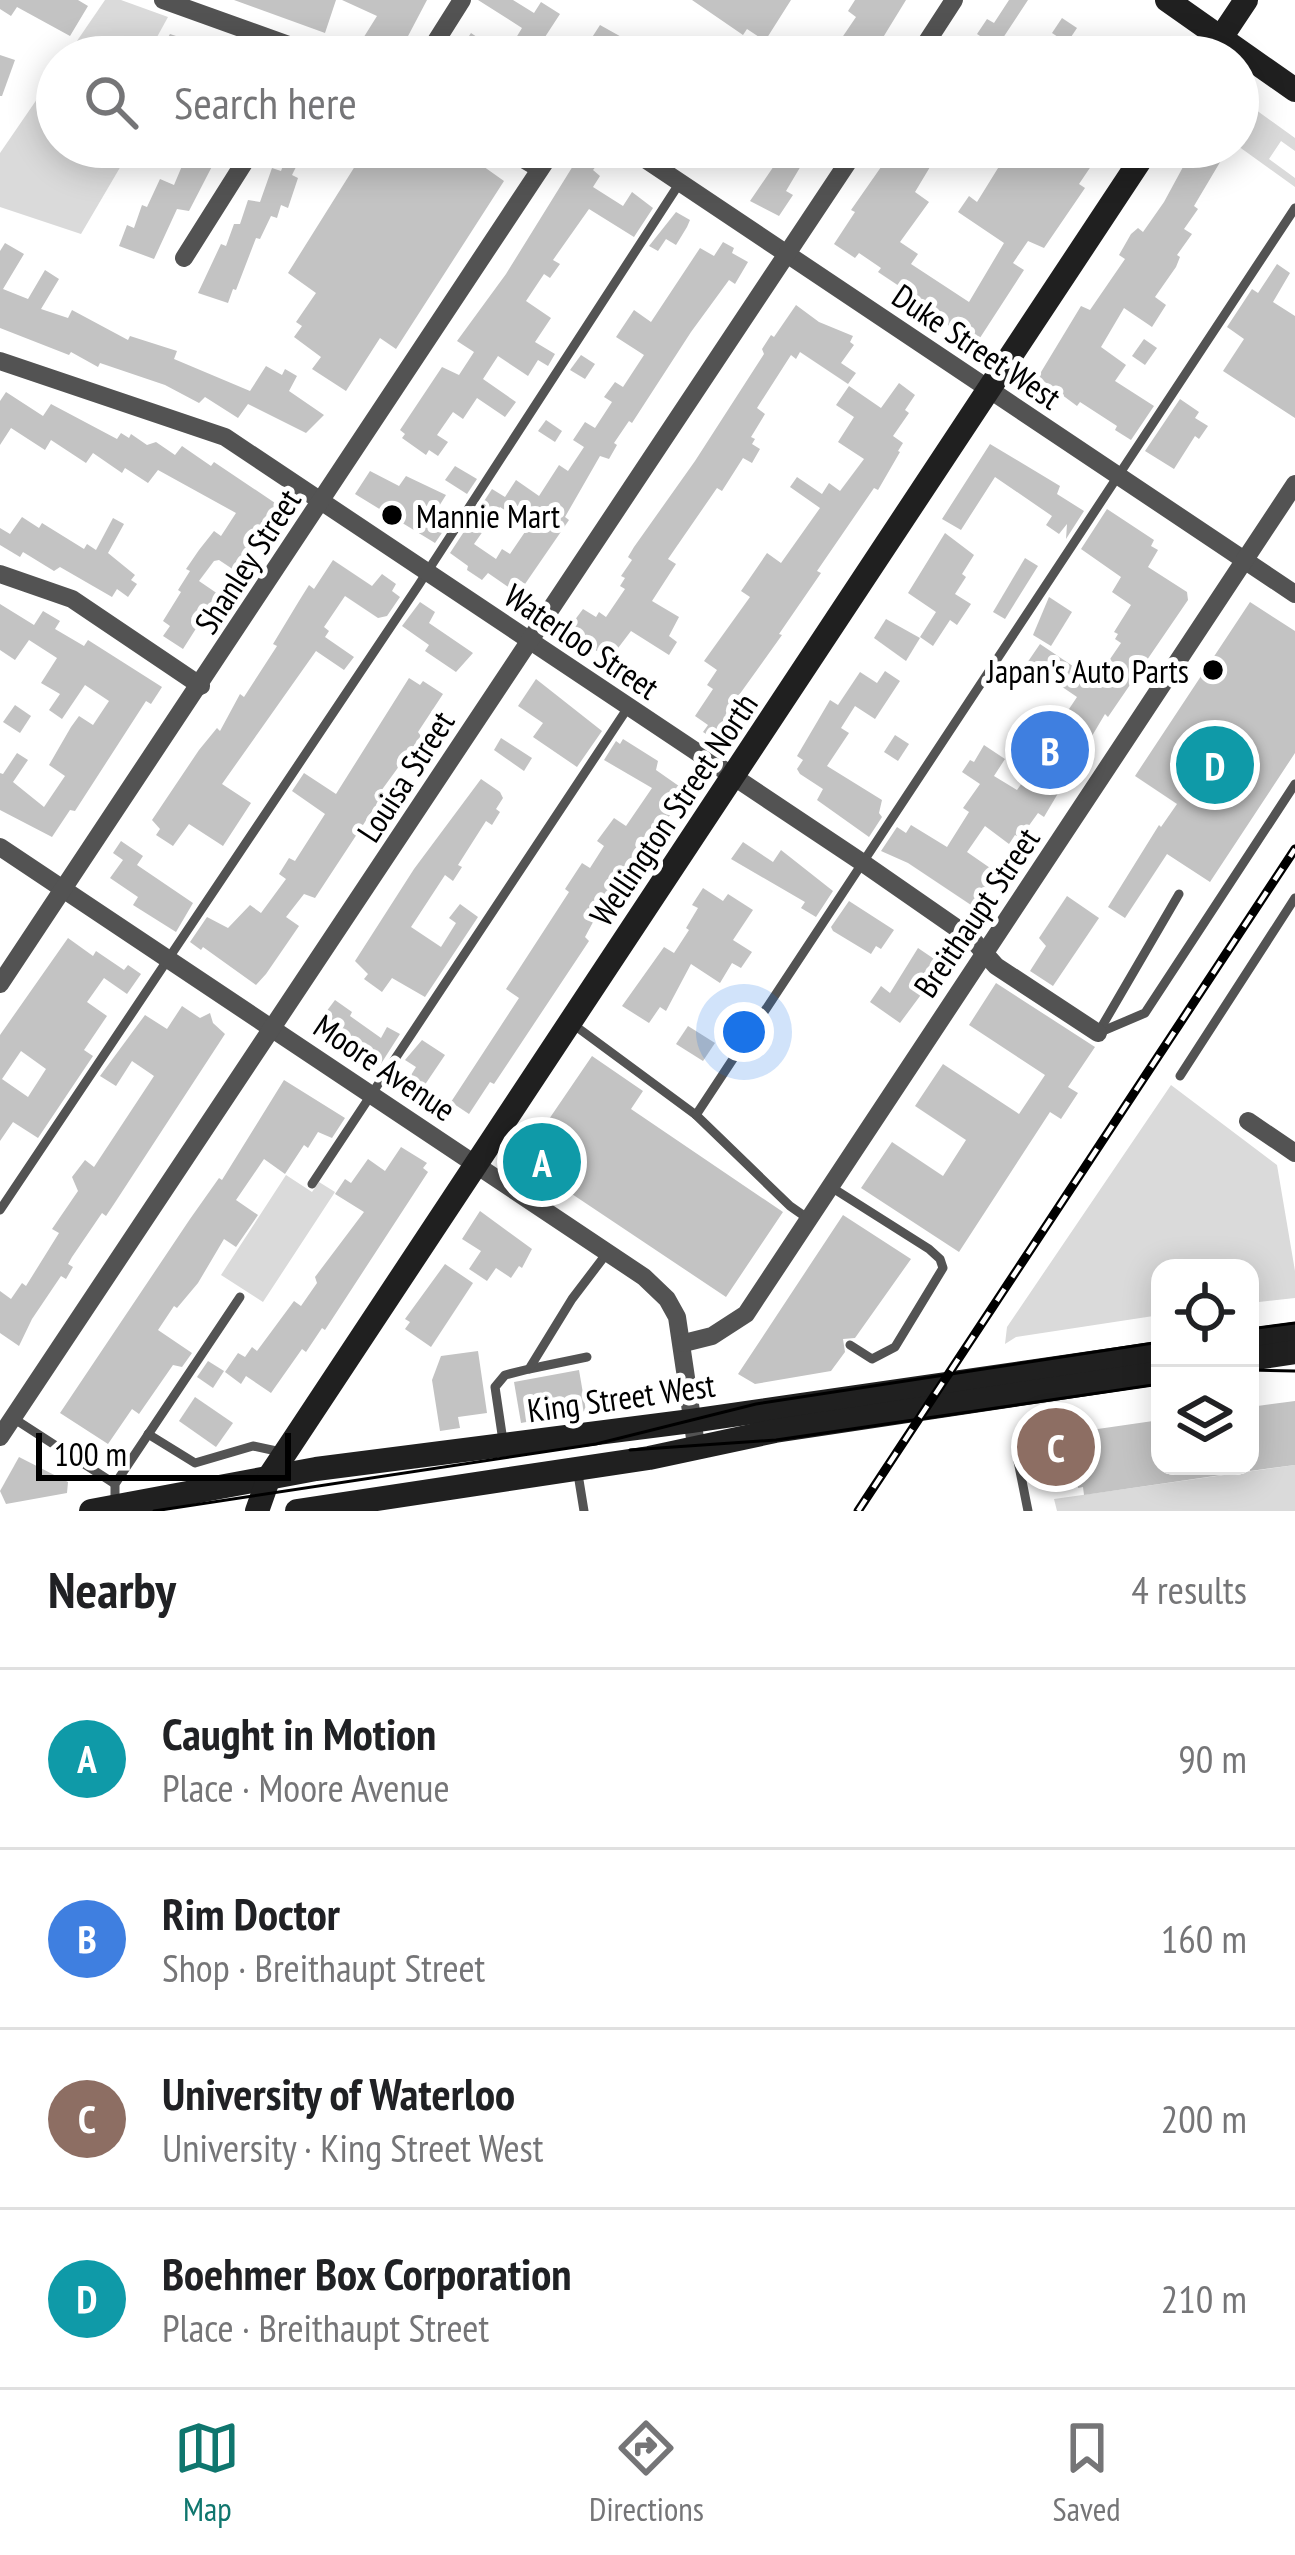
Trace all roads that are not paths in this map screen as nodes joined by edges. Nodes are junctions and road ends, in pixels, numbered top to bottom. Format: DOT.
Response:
graph roads {
  1 [pos="163,0"];
  2 [pos="462,0"];
  3 [pos="954,0"];
  4 [pos="1167,0"];
  5 [pos="1246,0"];
  6 [pos="261,36"];
  7 [pos="439,36"];
  8 [pos="931,36"];
  9 [pos="1204,36"];
  10 [pos="1222,36"];
  11 [pos="1259,71"];
  12 [pos="1295,90"];
  13 [pos="241,168"];
  14 [pos="658,168"];
  15 [pos="844,168"];
  16 [pos="1135,168"];
  17 [pos="540,169"];
  18 [pos="680,183"];
  19 [pos="1295,208"];
  20 [pos="786,256"];
  21 [pos="184,258"];
  22 [pos="0,361"];
  23 [pos="991,391"];
  24 [pos="1117,475"];
  25 [pos="1295,484"];
  26 [pos="321,503"];
  27 [pos="1245,561"];
  28 [pos="426,573"];
  29 [pos="0,574"];
  30 [pos="1295,595"];
  31 [pos="530,642"];
  32 [pos="201,686"];
  33 [pos="627,709"];
  34 [pos="734,778"];
  35 [pos="1295,784"];
  36 [pos="0,847"];
  37 [pos="863,863"];
  38 [pos="63,889"];
  39 [pos="1178,894"];
  40 [pos="1295,898"];
  41 [pos="986,953"];
  42 [pos="168,959"];
  43 [pos="0,984"];
  44 [pos="570,1022"];
  45 [pos="274,1029"];
  46 [pos="1098,1033"];
  47 [pos="1180,1076"];
  48 [pos="370,1095"];
  49 [pos="696,1115"];
  50 [pos="1248,1121"];
  51 [pos="1295,1153"];
  52 [pos="475,1163"];
  53 [pos="312,1184"];
  54 [pos="831,1187"];
  55 [pos="0,1210"];
  56 [pos="810,1220"];
  57 [pos="608,1252"];
  58 [pos="240,1298"];
  59 [pos="1295,1334"];
  60 [pos="1259,1339"];
  61 [pos="683,1343"];
  62 [pos="850,1345"];
  63 [pos="1295,1352"];
  64 [pos="1151,1355"];
  65 [pos="587,1358"];
  66 [pos="1259,1358"];
  67 [pos="529,1369"];
  68 [pos="1151,1374"];
  69 [pos="13,1418"];
  70 [pos="694,1433"];
  71 [pos="148,1434"];
  72 [pos="0,1437"];
  73 [pos="503,1446"];
  74 [pos="285,1453"];
  75 [pos="1018,1461"];
  76 [pos="577,1468"];
  77 [pos="269,1477"];
  78 [pos="107,1501"];
  79 [pos="257,1511"];
  80 [pos="298,1511"];
  81 [pos="584,1511"];
  82 [pos="1028,1511"];
  1 -- 6 [label="street"];
  2 -- 7 [label="street"];
  3 -- 8 [label="street"];
  4 -- 9 [label="main road"];
  5 -- 10 [label="main road"];
  11 -- 12 [label="main road"];
  13 -- 21 [label="street"];
  14 -- 18 [label="street, Duke Street West"];
  15 -- 20 [label="street, Louisa Street"];
  16 -- 23 [label="main road, Wellington Street North"];
  17 -- 26 [label="street, Shanley Street"];
  18 -- 20 [label="street, Duke Street West"];
  18 -- 28 [label="lane"];
  19 -- 24 [label="lane"];
  20 -- 23 [label="street, Duke Street West"];
  20 -- 31 [label="street, Louisa Street"];
  22 -- 26 [label="street, Waterloo Street"];
  23 -- 24 [label="street, Duke Street West"];
  23 -- 34 [label="main road, Wellington Street North"];
  24 -- 27 [label="street, Duke Street West"];
  24 -- 37 [label="lane"];
  25 -- 27 [label="street, Breithaupt Street"];
  26 -- 28 [label="street, Waterloo Street"];
  26 -- 32 [label="street, Shanley Street"];
  27 -- 30 [label="street, Duke Street West"];
  27 -- 41 [label="street, Breithaupt Street"];
  28 -- 31 [label="street, Waterloo Street"];
  28 -- 42 [label="lane"];
  29 -- 32 [label="street"];
  31 -- 33 [label="street, Waterloo Street"];
  31 -- 45 [label="street, Louisa Street"];
  32 -- 38 [label="street, Shanley Street"];
  33 -- 34 [label="street, Waterloo Street"];
  33 -- 48 [label="lane"];
  34 -- 37 [label="street, Waterloo Street"];
  34 -- 44 [label="main road, Wellington Street North"];
  35 -- 46 [label="lane"];
  36 -- 38 [label="street, Moore Avenue"];
  37 -- 41 [label="street, Waterloo Street"];
  37 -- 49 [label="lane"];
  38 -- 42 [label="street, Moore Avenue"];
  38 -- 43 [label="street, Shanley Street"];
  39 -- 46 [label="lane"];
  40 -- 47 [label="lane"];
  41 -- 46 [label="street, Waterloo Street"];
  41 -- 54 [label="street, Breithaupt Street"];
  42 -- 45 [label="street, Moore Avenue"];
  42 -- 55 [label="lane"];
  44 -- 49 [label="lane"];
  44 -- 52 [label="main road, Wellington Street North"];
  45 -- 48 [label="street, Moore Avenue"];
  45 -- 69 [label="street, Louisa Street"];
  48 -- 52 [label="street, Moore Avenue"];
  48 -- 53 [label="lane"];
  49 -- 56 [label="lane"];
  50 -- 51 [label="street"];
  52 -- 57 [label="street, Moore Avenue"];
  52 -- 74 [label="main road, Wellington Street North"];
  54 -- 56 [label="street, Breithaupt Street"];
  54 -- 62 [label="lane"];
  56 -- 61 [label="street, Breithaupt Street"];
  57 -- 61 [label="street, Moore Avenue"];
  57 -- 67 [label="lane"];
  58 -- 71 [label="lane"];
  59 -- 60 [label="main road"];
  61 -- 70 [label="street, Moore Avenue"];
  63 -- 66 [label="main road"];
  64 -- 70 [label="main road, King Street West"];
  65 -- 67 [label="lane"];
  67 -- 73 [label="lane"];
  68 -- 70 [label="main road, King Street West"];
  69 -- 72 [label="street, Louisa Street"];
  69 -- 78 [label="lane"];
  70 -- 73 [label="main road, King Street West"];
  70 -- 76 [label="main road, King Street West"];
  71 -- 74 [label="lane"];
  71 -- 78 [label="lane"];
  73 -- 77 [label="main road, King Street West"];
  74 -- 77 [label="main road, Wellington Street North"];
  75 -- 82 [label="lane"];
  76 -- 80 [label="main road, King Street West"];
  76 -- 81 [label="lane"];
  77 -- 78 [label="main road, King Street West"];
  77 -- 79 [label="main road, Wellington Street North"];
}
